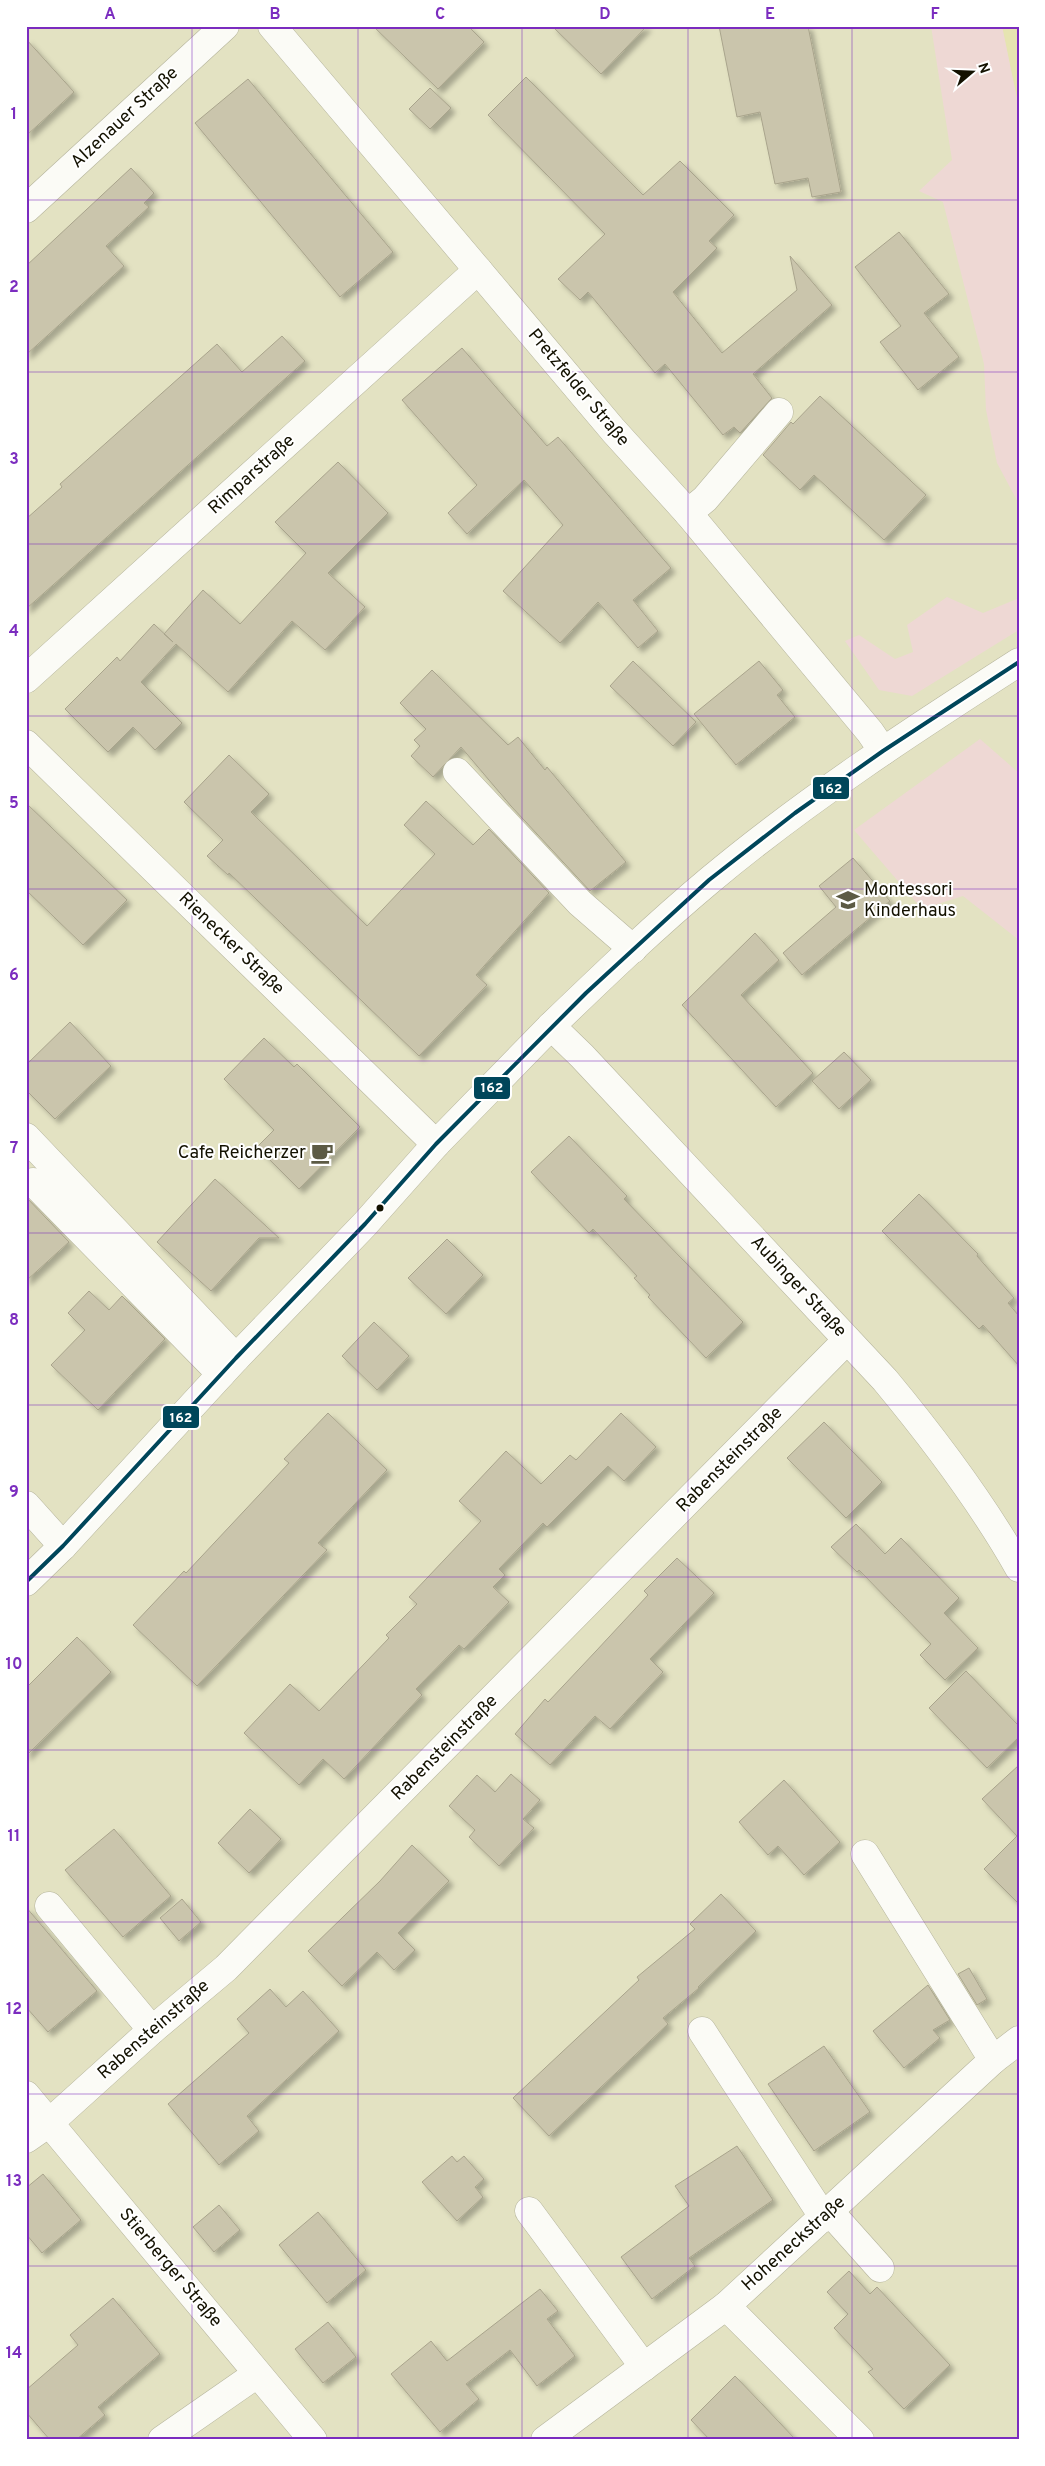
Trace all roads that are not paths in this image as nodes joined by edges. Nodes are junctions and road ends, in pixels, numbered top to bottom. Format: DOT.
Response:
graph roads {
  1 [pos="224,26"];
  2 [pos="272,26"];
  3 [pos="26,209"];
  4 [pos="478,270"];
  5 [pos="779,412"];
  6 [pos="688,513"];
  7 [pos="1019,662"];
  8 [pos="26,679"];
  9 [pos="26,744"];
  10 [pos="883,751"];
  11 [pos="457,772"];
  12 [pos="633,949"];
  13 [pos="551,1026"];
  14 [pos="26,1138"];
  15 [pos="436,1144"];
  16 [pos="33,1182"];
  17 [pos="847,1340"];
  18 [pos="228,1366"];
  19 [pos="26,1505"];
  20 [pos="63,1546"];
  21 [pos="1019,1568"];
  22 [pos="26,1582"];
  23 [pos="865,1854"];
  24 [pos="49,1906"];
  25 [pos="152,2030"];
  26 [pos="702,2031"];
  27 [pos="1019,2040"];
  28 [pos="993,2060"];
  29 [pos="26,2096"];
  30 [pos="49,2123"];
  31 [pos="26,2139"];
  32 [pos="529,2211"];
  33 [pos="827,2215"];
  34 [pos="880,2268"];
  35 [pos="726,2306"];
  36 [pos="644,2367"];
  37 [pos="257,2374"];
  38 [pos="555,2437"];
  39 [pos="162,2440"];
  40 [pos="313,2440"];
  41 [pos="860,2440"];
  1 -- 3 [label="street, Alzenauer Straße"];
  2 -- 4 [label="street, Pretzfelder Straße"];
  4 -- 6 [label="street, Pretzfelder Straße"];
  4 -- 8 [label="street, Rimparstraße"];
  5 -- 6 [label="street"];
  6 -- 10 [label="street, Pretzfelder Straße"];
  7 -- 10 [label="street"];
  9 -- 15 [label="street, Rienecker Straße"];
  10 -- 12 [label="street"];
  11 -- 12 [label="street"];
  12 -- 13 [label="street"];
  13 -- 15 [label="street"];
  13 -- 17 [label="street, Aubinger Straße"];
  14 -- 18 [label="street"];
  15 -- 18 [label="street"];
  16 -- 18 [label="street"];
  17 -- 21 [label="street, Aubinger Straße"];
  17 -- 25 [label="street, Rabensteinstraße"];
  18 -- 20 [label="street"];
  19 -- 20 [label="street"];
  20 -- 22 [label="street"];
  23 -- 28 [label="street"];
  24 -- 25 [label="street"];
  25 -- 30 [label="street, Rabensteinstraße"];
  26 -- 33 [label="street"];
  27 -- 28 [label="street, Hoheneckstraße"];
  28 -- 33 [label="street, Hoheneckstraße"];
  29 -- 30 [label="street, Stierberger Straße"];
  30 -- 31 [label="street, Rabensteinstraße"];
  30 -- 37 [label="street, Stierberger Straße"];
  32 -- 36 [label="street"];
  33 -- 34 [label="street"];
  33 -- 35 [label="street, Hoheneckstraße"];
  35 -- 36 [label="street, Hoheneckstraße"];
  35 -- 41 [label="street"];
  36 -- 38 [label="street, Hoheneckstraße"];
  37 -- 39 [label="street"];
  37 -- 40 [label="street, Stierberger Straße"];
}
